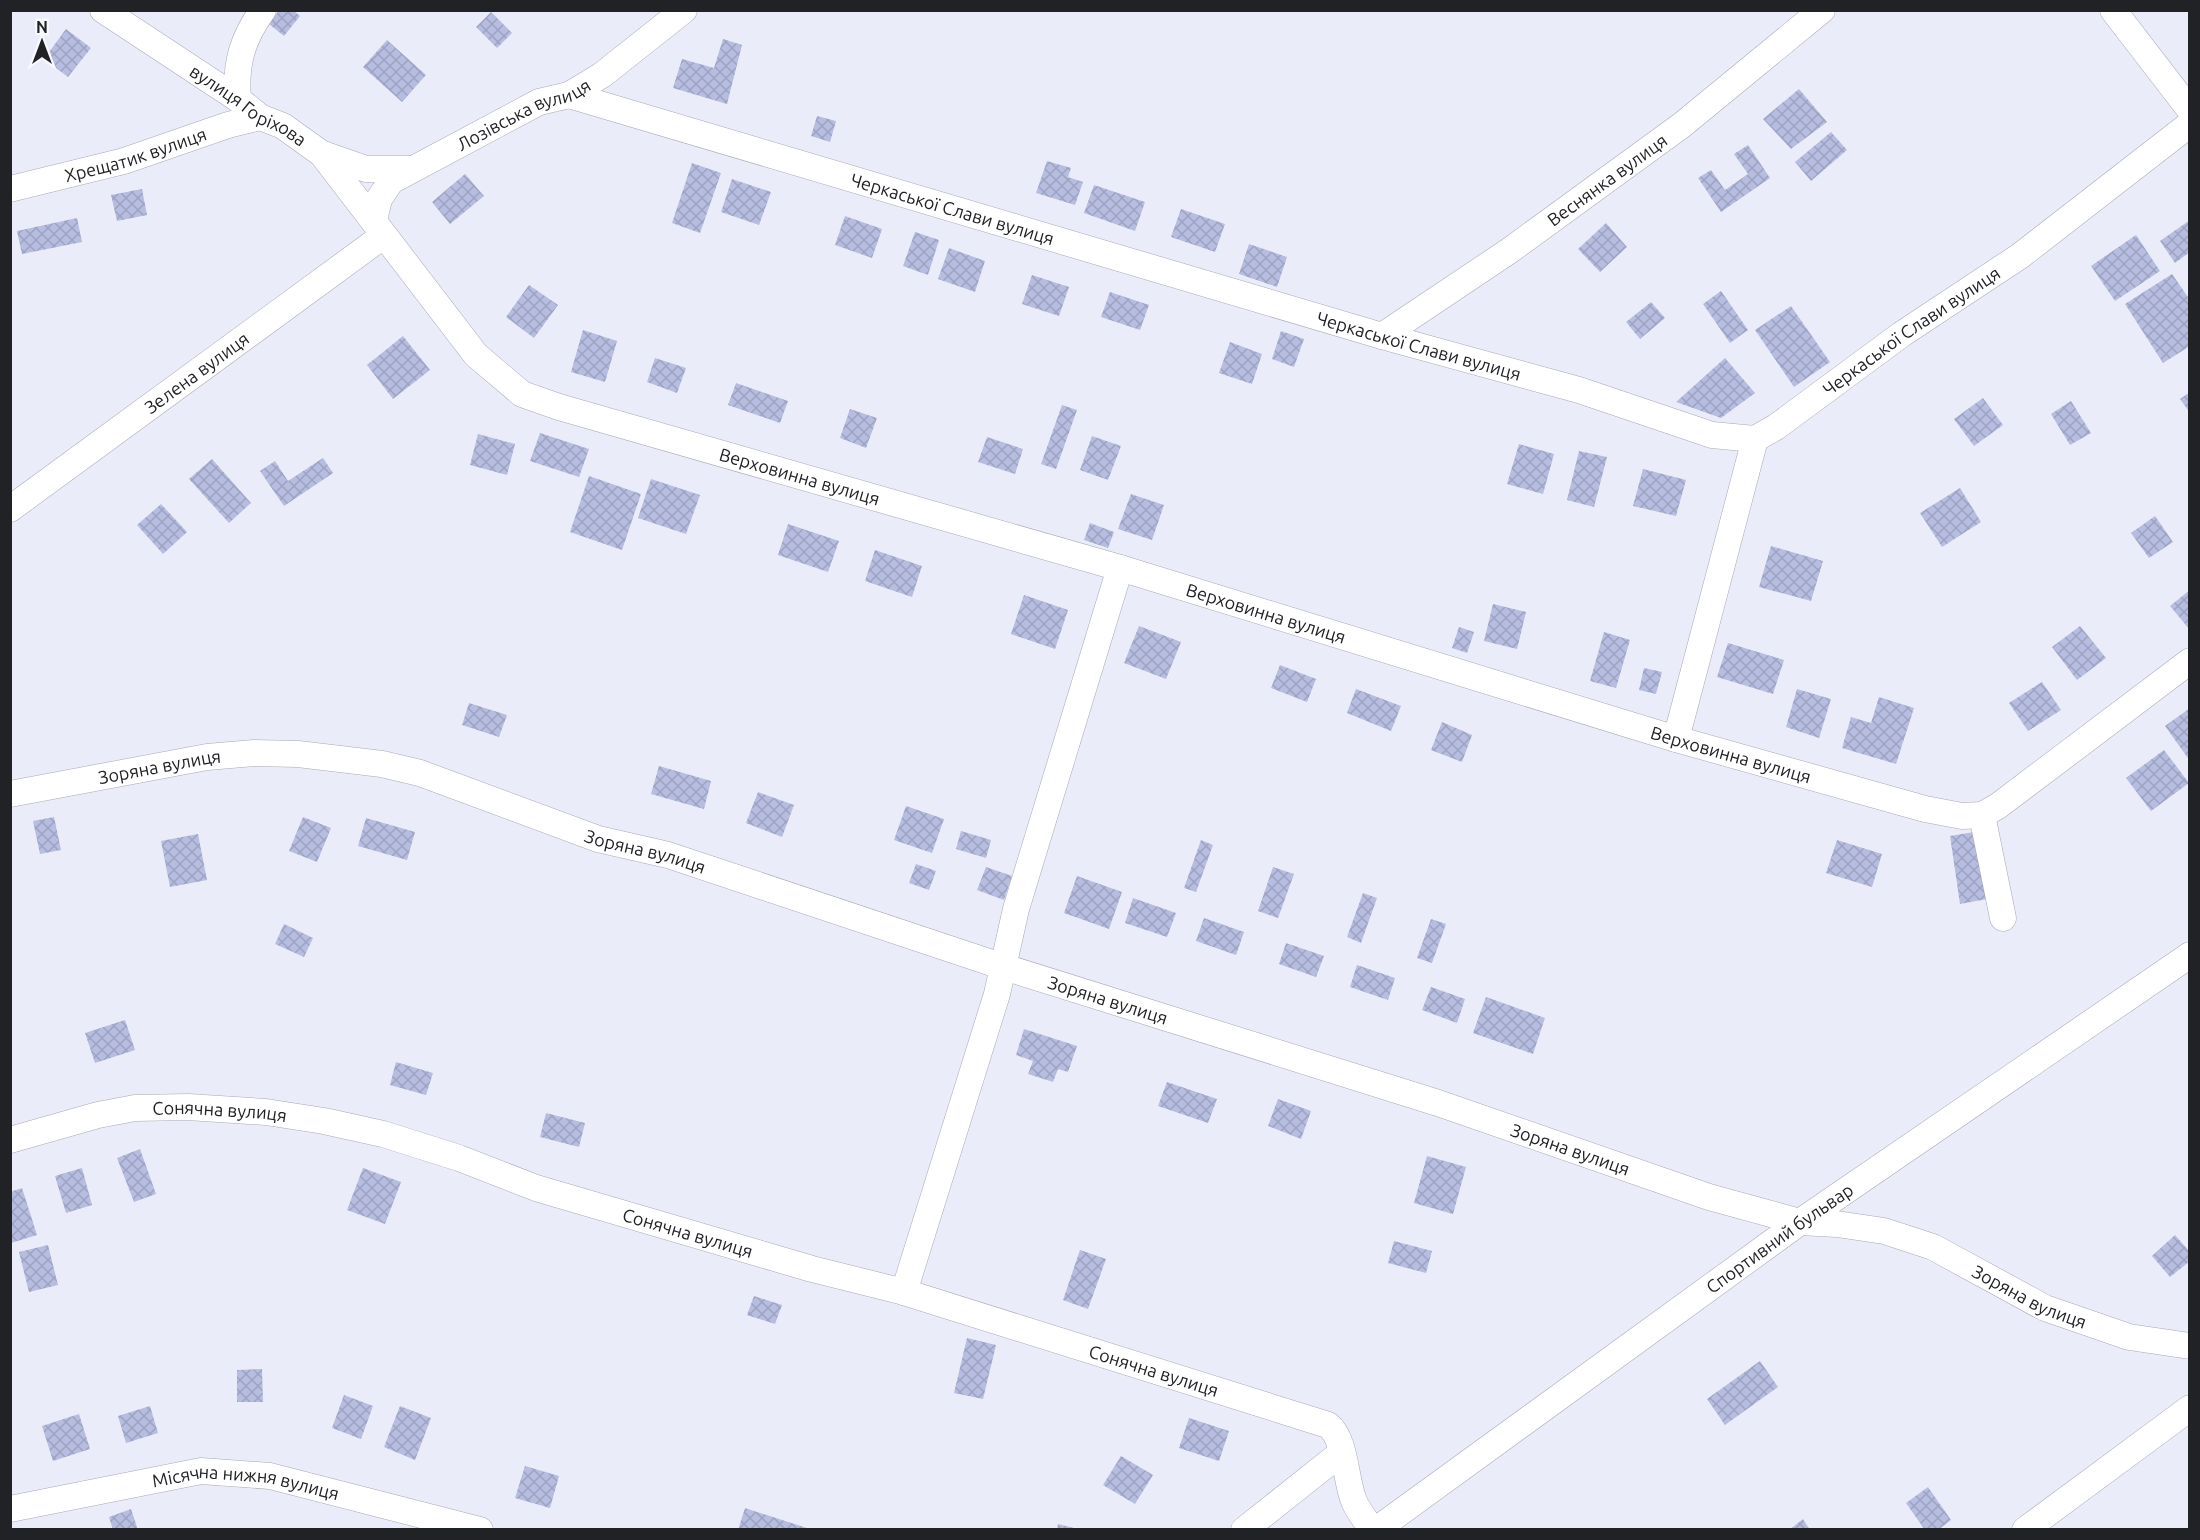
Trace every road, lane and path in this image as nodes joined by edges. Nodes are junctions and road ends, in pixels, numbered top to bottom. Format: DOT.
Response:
graph roads {
  1 [pos="103,10"];
  2 [pos="263,10"];
  3 [pos="684,10"];
  4 [pos="1822,10"];
  5 [pos="2113,10"];
  6 [pos="569,95"];
  7 [pos="238,99"];
  8 [pos="2190,110"];
  9 [pos="260,117"];
  10 [pos="2190,124"];
  11 [pos="322,154"];
  12 [pos="413,169"];
  13 [pos="10,189"];
  14 [pos="378,228"];
  15 [pos="1382,336"];
  16 [pos="1755,439"];
  17 [pos="10,509"];
  18 [pos="1120,568"];
  19 [pos="2190,661"];
  20 [pos="1676,739"];
  21 [pos="10,794"];
  22 [pos="1982,815"];
  23 [pos="2003,918"];
  24 [pos="2190,955"];
  25 [pos="1004,967"];
  26 [pos="10,1140"];
  27 [pos="1800,1222"];
  28 [pos="904,1292"];
  29 [pos="2190,1346"];
  30 [pos="2190,1408"];
  31 [pos="1341,1453"];
  32 [pos="10,1509"];
  33 [pos="1248,1528"];
  34 [pos="480,1530"];
  35 [pos="1374,1530"];
  36 [pos="2025,1530"];
  1 -- 7 [label="street, вулиця Горіхова"];
  2 -- 7 [label="street"];
  3 -- 6 [label="street, Лозівська вулиця"];
  4 -- 15 [label="street, Веснянка вулиця"];
  5 -- 8 [label="street"];
  6 -- 12 [label="street, Лозівська вулиця"];
  6 -- 15 [label="street, Черкаської Слави вулиця"];
  7 -- 9 [label="street, вулиця Горіхова"];
  9 -- 11 [label="street, вулиця Горіхова"];
  9 -- 13 [label="street, Хрещатик вулиця"];
  10 -- 16 [label="street, Черкаської Слави вулиця"];
  11 -- 12 [label="street"];
  11 -- 14 [label="street, вулиця Горіхова"];
  12 -- 14 [label="street, Лозівська вулиця"];
  14 -- 17 [label="street, Зелена вулиця"];
  14 -- 18 [label="street, Верховинна вулиця"];
  15 -- 16 [label="street, Черкаської Слави вулиця"];
  16 -- 20 [label="street"];
  18 -- 20 [label="street, Верховинна вулиця"];
  18 -- 25 [label="street"];
  19 -- 22 [label="street"];
  20 -- 22 [label="street, Верховинна вулиця"];
  21 -- 25 [label="street, Зоряна вулиця"];
  22 -- 23 [label="street"];
  24 -- 27 [label="street, Спортивний бульвар"];
  25 -- 27 [label="street, Зоряна вулиця"];
  25 -- 28 [label="street"];
  26 -- 28 [label="street, Сонячна вулиця"];
  27 -- 29 [label="street, Зоряна вулиця"];
  27 -- 35 [label="street, Спортивний бульвар"];
  28 -- 31 [label="street, Сонячна вулиця"];
  30 -- 36 [label="street"];
  31 -- 33 [label="street"];
  31 -- 35 [label="street, Сонячна вулиця"];
  32 -- 34 [label="street, Місячна нижня вулиця"];
}
